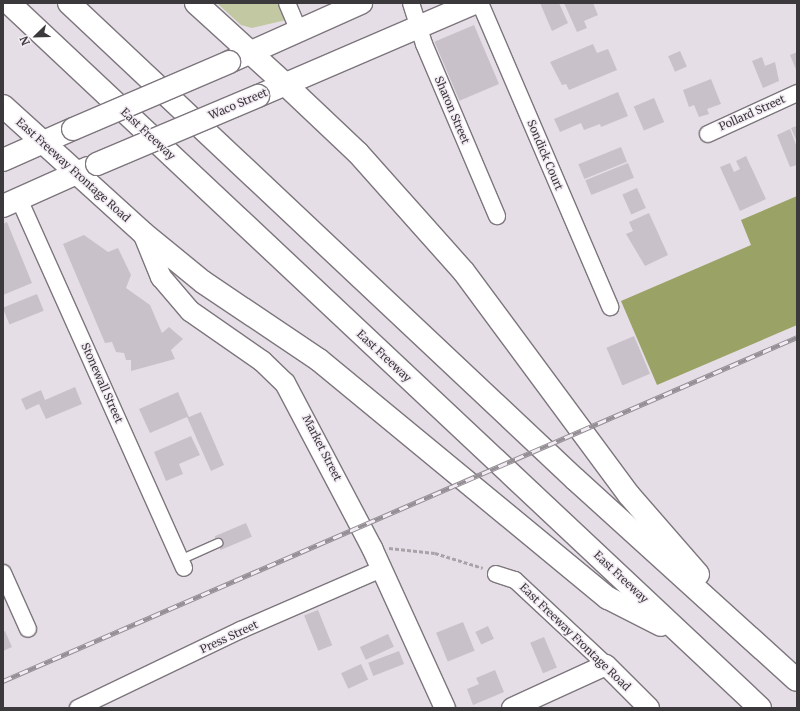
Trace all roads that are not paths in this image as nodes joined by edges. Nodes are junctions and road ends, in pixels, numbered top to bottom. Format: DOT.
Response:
graph roads {
  1 [pos="9,3"];
  2 [pos="69,3"];
  3 [pos="196,3"];
  4 [pos="287,3"];
  5 [pos="361,3"];
  6 [pos="411,3"];
  7 [pos="474,3"];
  8 [pos="480,3"];
  9 [pos="419,26"];
  10 [pos="299,31"];
  11 [pos="250,53"];
  12 [pos="285,84"];
  13 [pos="797,93"];
  14 [pos="3,106"];
  15 [pos="708,134"];
  16 [pos="42,143"];
  17 [pos="3,160"];
  18 [pos="75,174"];
  19 [pos="11,202"];
  20 [pos="496,216"];
  21 [pos="143,233"];
  22 [pos="610,307"];
  23 [pos="218,543"];
  24 [pos="182,564"];
  25 [pos="380,569"];
  26 [pos="3,573"];
  27 [pos="496,574"];
  28 [pos="28,629"];
  29 [pos="686,639"];
  30 [pos="766,651"];
  31 [pos="606,665"];
  32 [pos="797,680"];
  33 [pos="78,708"];
  34 [pos="445,708"];
  35 [pos="512,708"];
  36 [pos="649,708"];
  37 [pos="760,708"];
  1 -- 29 [label="main road, East Freeway"];
  2 -- 30 [label="main road"];
  3 -- 11 [label="main road"];
  4 -- 10 [label="street"];
  5 -- 10 [label="main road"];
  6 -- 9 [label="street, Sharon Street"];
  7 -- 9 [label="main road, Waco Street"];
  8 -- 22 [label="street, Sondick Court"];
  9 -- 12 [label="main road, Waco Street"];
  9 -- 20 [label="street, Sharon Street"];
  10 -- 11 [label="main road"];
  11 -- 12 [label="main road"];
  11 -- 16 [label="main road, bridge"];
  12 -- 18 [label="main road, Waco Street, bridge"];
  12 -- 30 [label="main road"];
  13 -- 15 [label="street, Pollard Street"];
  14 -- 16 [label="main road, East Freeway Frontage Road"];
  16 -- 17 [label="main road"];
  16 -- 18 [label="main road, East Freeway Frontage Road"];
  18 -- 19 [label="main road, Waco Street"];
  18 -- 21 [label="main road, East Freeway Frontage Road"];
  19 -- 24 [label="street, Stonewall Street"];
  21 -- 25 [label="street, Market Street"];
  21 -- 29 [label="main road, East Freeway Frontage Road"];
  23 -- 24 [label="lane"];
  25 -- 33 [label="street, Press Street"];
  25 -- 34 [label="street, Market Street"];
  26 -- 28 [label="street"];
  27 -- 31 [label="street, East Freeway Frontage Road"];
  29 -- 37 [label="main road, East Freeway"];
  30 -- 32 [label="main road"];
  31 -- 35 [label="street"];
  31 -- 36 [label="street, East Freeway Frontage Road"];
}
